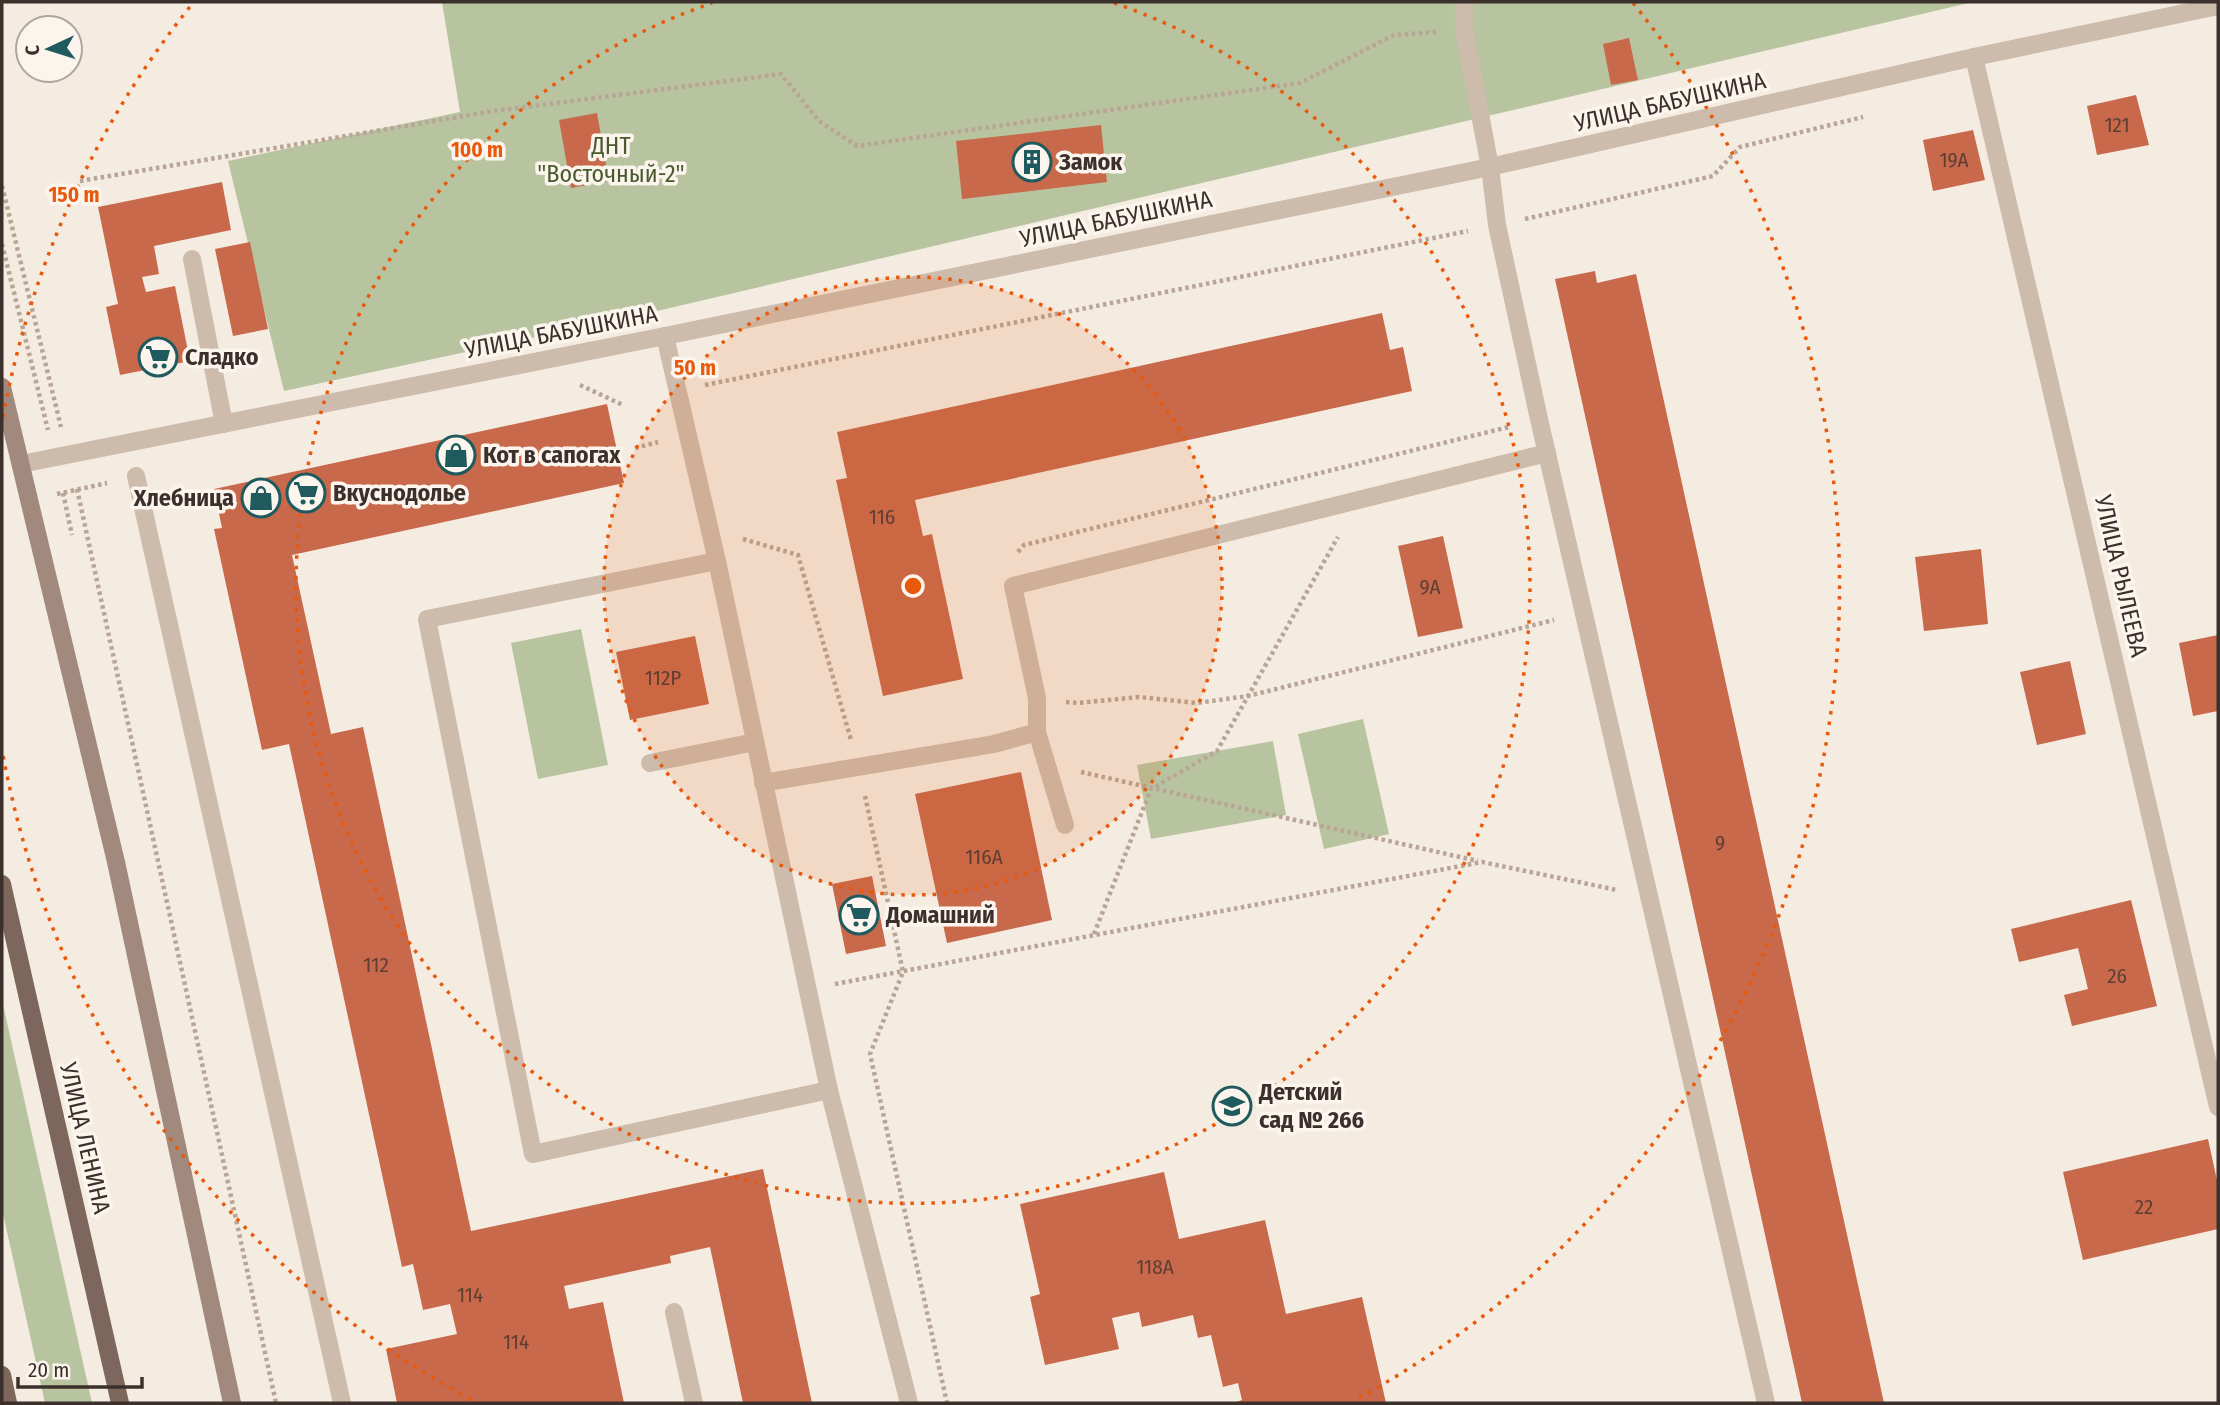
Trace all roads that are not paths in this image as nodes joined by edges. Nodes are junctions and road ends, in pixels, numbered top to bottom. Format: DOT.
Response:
graph roads {
  1 [pos="1464,2"];
  2 [pos="2218,6"];
  3 [pos="1974,57"];
  4 [pos="1490,167"];
  5 [pos="192,259"];
  6 [pos="665,336"];
  7 [pos="2,387"];
  8 [pos="224,424"];
  9 [pos="1547,453"];
  10 [pos="21,464"];
  11 [pos="136,476"];
  12 [pos="718,561"];
  13 [pos="1037,732"];
  14 [pos="755,742"];
  15 [pos="650,763"];
  16 [pos="763,783"];
  17 [pos="1065,825"];
  18 [pos="2,884"];
  19 [pos="830,1090"];
  20 [pos="2218,1107"];
  21 [pos="674,1312"];
  22 [pos="2,1375"];
  23 [pos="8,1403"];
  24 [pos="120,1403"];
  25 [pos="232,1403"];
  26 [pos="342,1403"];
  27 [pos="694,1403"];
  28 [pos="909,1403"];
  29 [pos="1766,1403"];
  1 -- 4 [label="street"];
  2 -- 3 [label="street, УЛИЦА БАБУШКИНА"];
  3 -- 4 [label="street, УЛИЦА БАБУШКИНА"];
  3 -- 20 [label="street, УЛИЦА РЫЛЕЕВА"];
  4 -- 6 [label="street, УЛИЦА БАБУШКИНА"];
  4 -- 9 [label="street"];
  5 -- 8 [label="street"];
  6 -- 8 [label="street, УЛИЦА БАБУШКИНА"];
  6 -- 12 [label="street"];
  7 -- 10 [label="street"];
  8 -- 10 [label="street, УЛИЦА БАБУШКИНА"];
  9 -- 13 [label="street"];
  9 -- 29 [label="street"];
  10 -- 25 [label="street"];
  11 -- 26 [label="street"];
  12 -- 14 [label="street"];
  12 -- 19 [label="street"];
  13 -- 16 [label="street"];
  13 -- 17 [label="street"];
  14 -- 15 [label="street"];
  14 -- 16 [label="street"];
  16 -- 19 [label="street"];
  18 -- 24 [label="main road, УЛИЦА ЛЕНИНА"];
  19 -- 28 [label="street"];
  21 -- 27 [label="street"];
  22 -- 23 [label="main road"];
}
